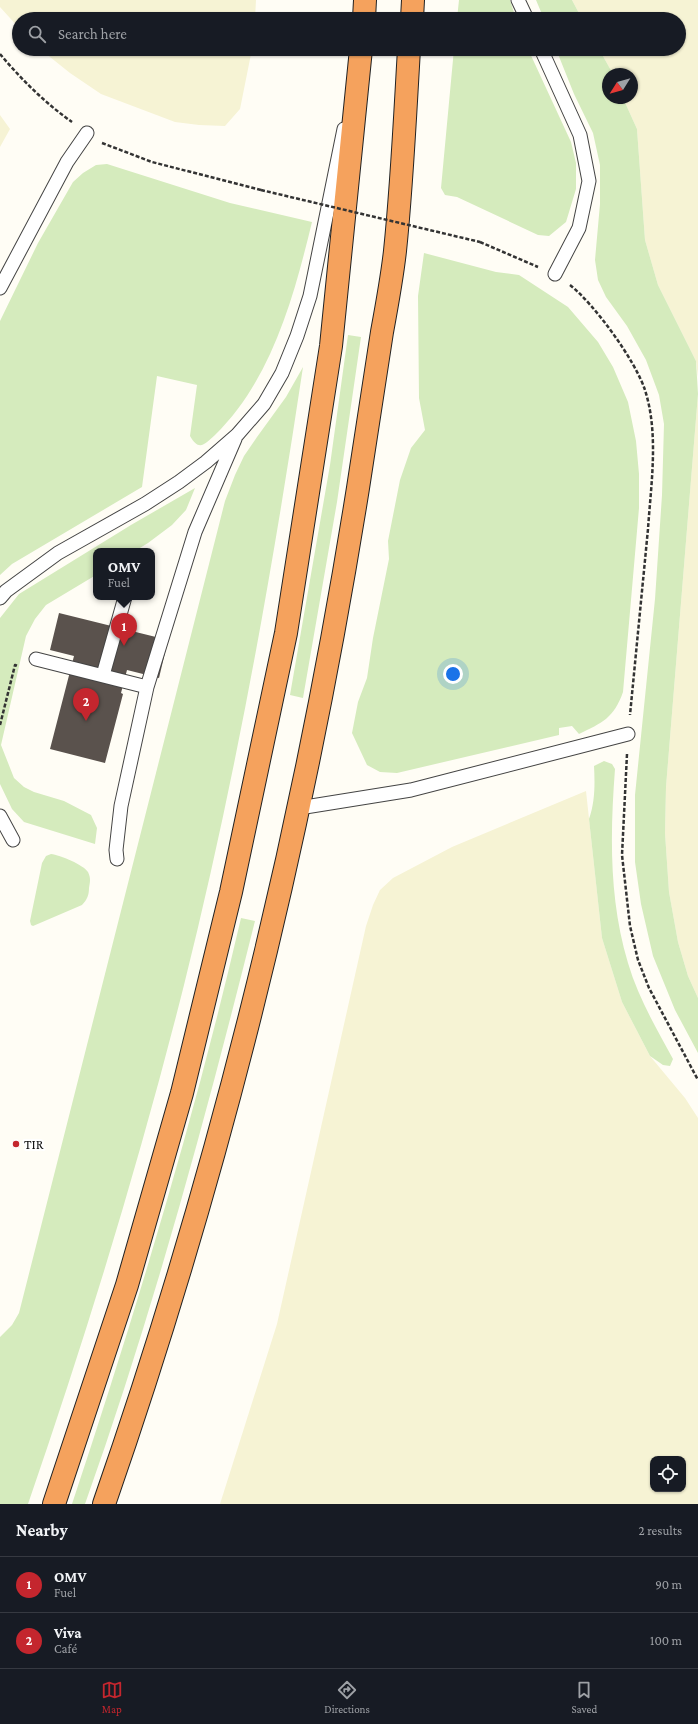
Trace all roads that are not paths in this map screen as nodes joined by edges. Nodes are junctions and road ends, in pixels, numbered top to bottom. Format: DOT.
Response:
graph roads {
  1 [pos="365,0"];
  2 [pos="413,0"];
  3 [pos="518,0"];
  4 [pos="364,12"];
  5 [pos="412,12"];
  6 [pos="524,12"];
  7 [pos="360,56"];
  8 [pos="360,56"];
  9 [pos="409,56"];
  10 [pos="544,56"];
  11 [pos="87,133"];
  12 [pos="555,274"];
  13 [pos="0,288"];
  14 [pos="237,435"];
  15 [pos="0,598"];
  16 [pos="124,600"];
  17 [pos="36,659"];
  18 [pos="103,675"];
  19 [pos="147,687"];
  20 [pos="628,734"];
  21 [pos="299,808"];
  22 [pos="0,816"];
  23 [pos="13,840"];
  24 [pos="117,859"];
  25 [pos="54,1504"];
  26 [pos="104,1504"];
  1 -- 4 [label="highway"];
  2 -- 5 [label="highway"];
  3 -- 6 [label="lane"];
  7 -- 14 [label="lane"];
  8 -- 25 [label="highway"];
  9 -- 21 [label="highway"];
  10 -- 12 [label="lane"];
  11 -- 13 [label="lane"];
  14 -- 15 [label="lane"];
  14 -- 19 [label="lane"];
  16 -- 18 [label="lane"];
  17 -- 18 [label="lane"];
  18 -- 19 [label="lane"];
  19 -- 24 [label="lane"];
  20 -- 21 [label="lane"];
  21 -- 26 [label="highway"];
  22 -- 23 [label="lane"];
}
